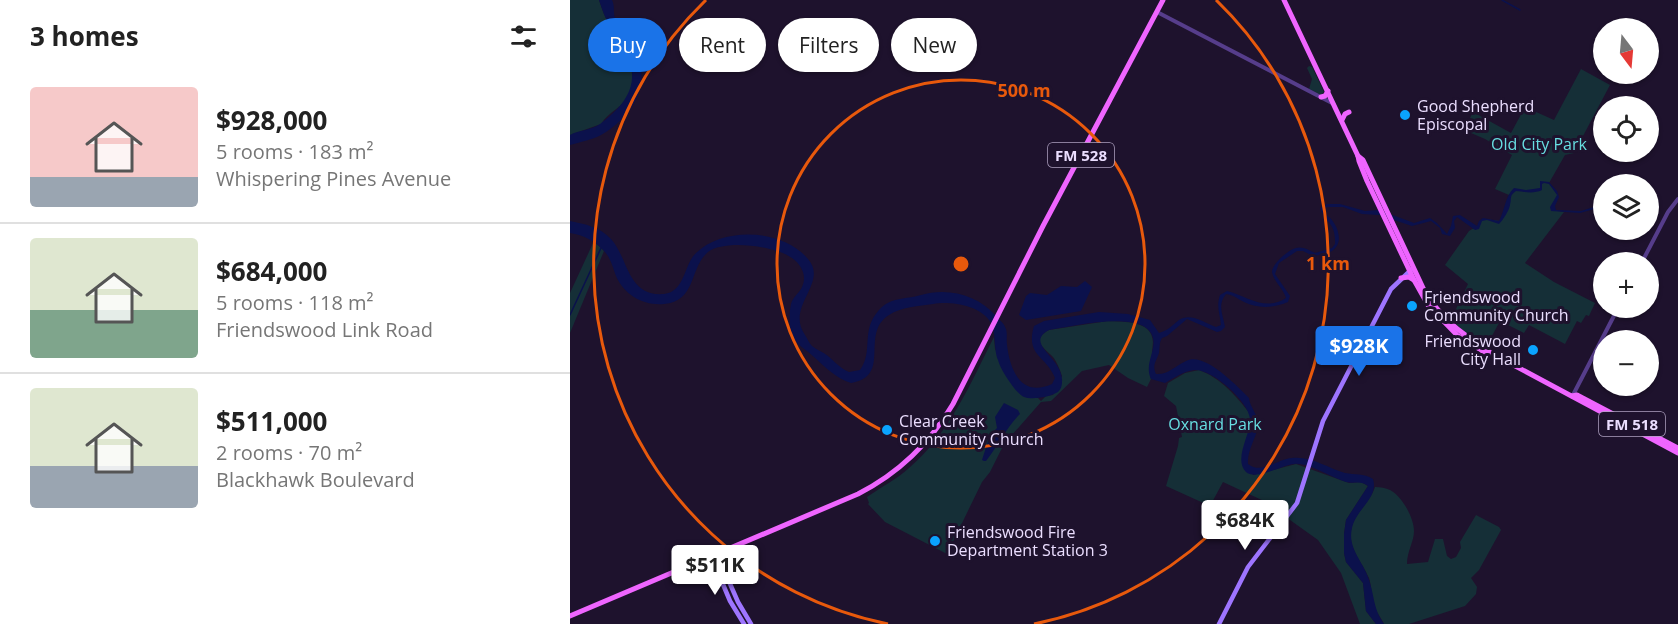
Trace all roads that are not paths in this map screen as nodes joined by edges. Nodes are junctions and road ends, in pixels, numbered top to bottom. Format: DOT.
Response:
graph roads {
  1 [pos="1163,0"];
  2 [pos="1284,0"];
  3 [pos="1157,12"];
  4 [pos="1328,91"];
  5 [pos="1321,97"];
  6 [pos="1335,105"];
  7 [pos="1349,112"];
  8 [pos="1342,120"];
  9 [pos="1676,201"];
  10 [pos="1648,252"];
  11 [pos="1411,269"];
  12 [pos="1401,278"];
  13 [pos="1414,280"];
  14 [pos="1613,318"];
  15 [pos="1488,352"];
  16 [pos="1572,396"];
  17 [pos="1678,448"];
  18 [pos="1678,453"];
  19 [pos="714,555"];
  20 [pos="728,581"];
  21 [pos="722,584"];
  22 [pos="570,616"];
  23 [pos="747,623"];
  24 [pos="1220,624"];
  1 -- 3 [label="main road, FM 528"];
  2 -- 4 [label="main road, FM 518"];
  3 -- 5 [label="street"];
  3 -- 19 [label="main road, FM 528"];
  4 -- 5 [label="main road"];
  4 -- 6 [label="main road, FM 518"];
  5 -- 6 [label="street"];
  6 -- 8 [label="main road, FM 518"];
  7 -- 8 [label="main road"];
  8 -- 11 [label="main road, FM 518"];
  9 -- 10 [label="street"];
  11 -- 12 [label="main road"];
  11 -- 13 [label="main road, FM 518"];
  11 -- 15 [label="main road, FM 518"];
  12 -- 13 [label="main road"];
  12 -- 24 [label="main road"];
  13 -- 15 [label="main road, FM 518"];
  14 -- 16 [label="street"];
  15 -- 16 [label="main road, FM 518"];
  16 -- 17 [label="main road, FM 518"];
  16 -- 18 [label="main road, FM 518"];
  19 -- 20 [label="main road"];
  19 -- 21 [label="main road"];
  19 -- 22 [label="main road, FM 528"];
  20 -- 21 [label="main road"];
  20 -- 23 [label="main road"];
  21 -- 23 [label="main road"];
}
